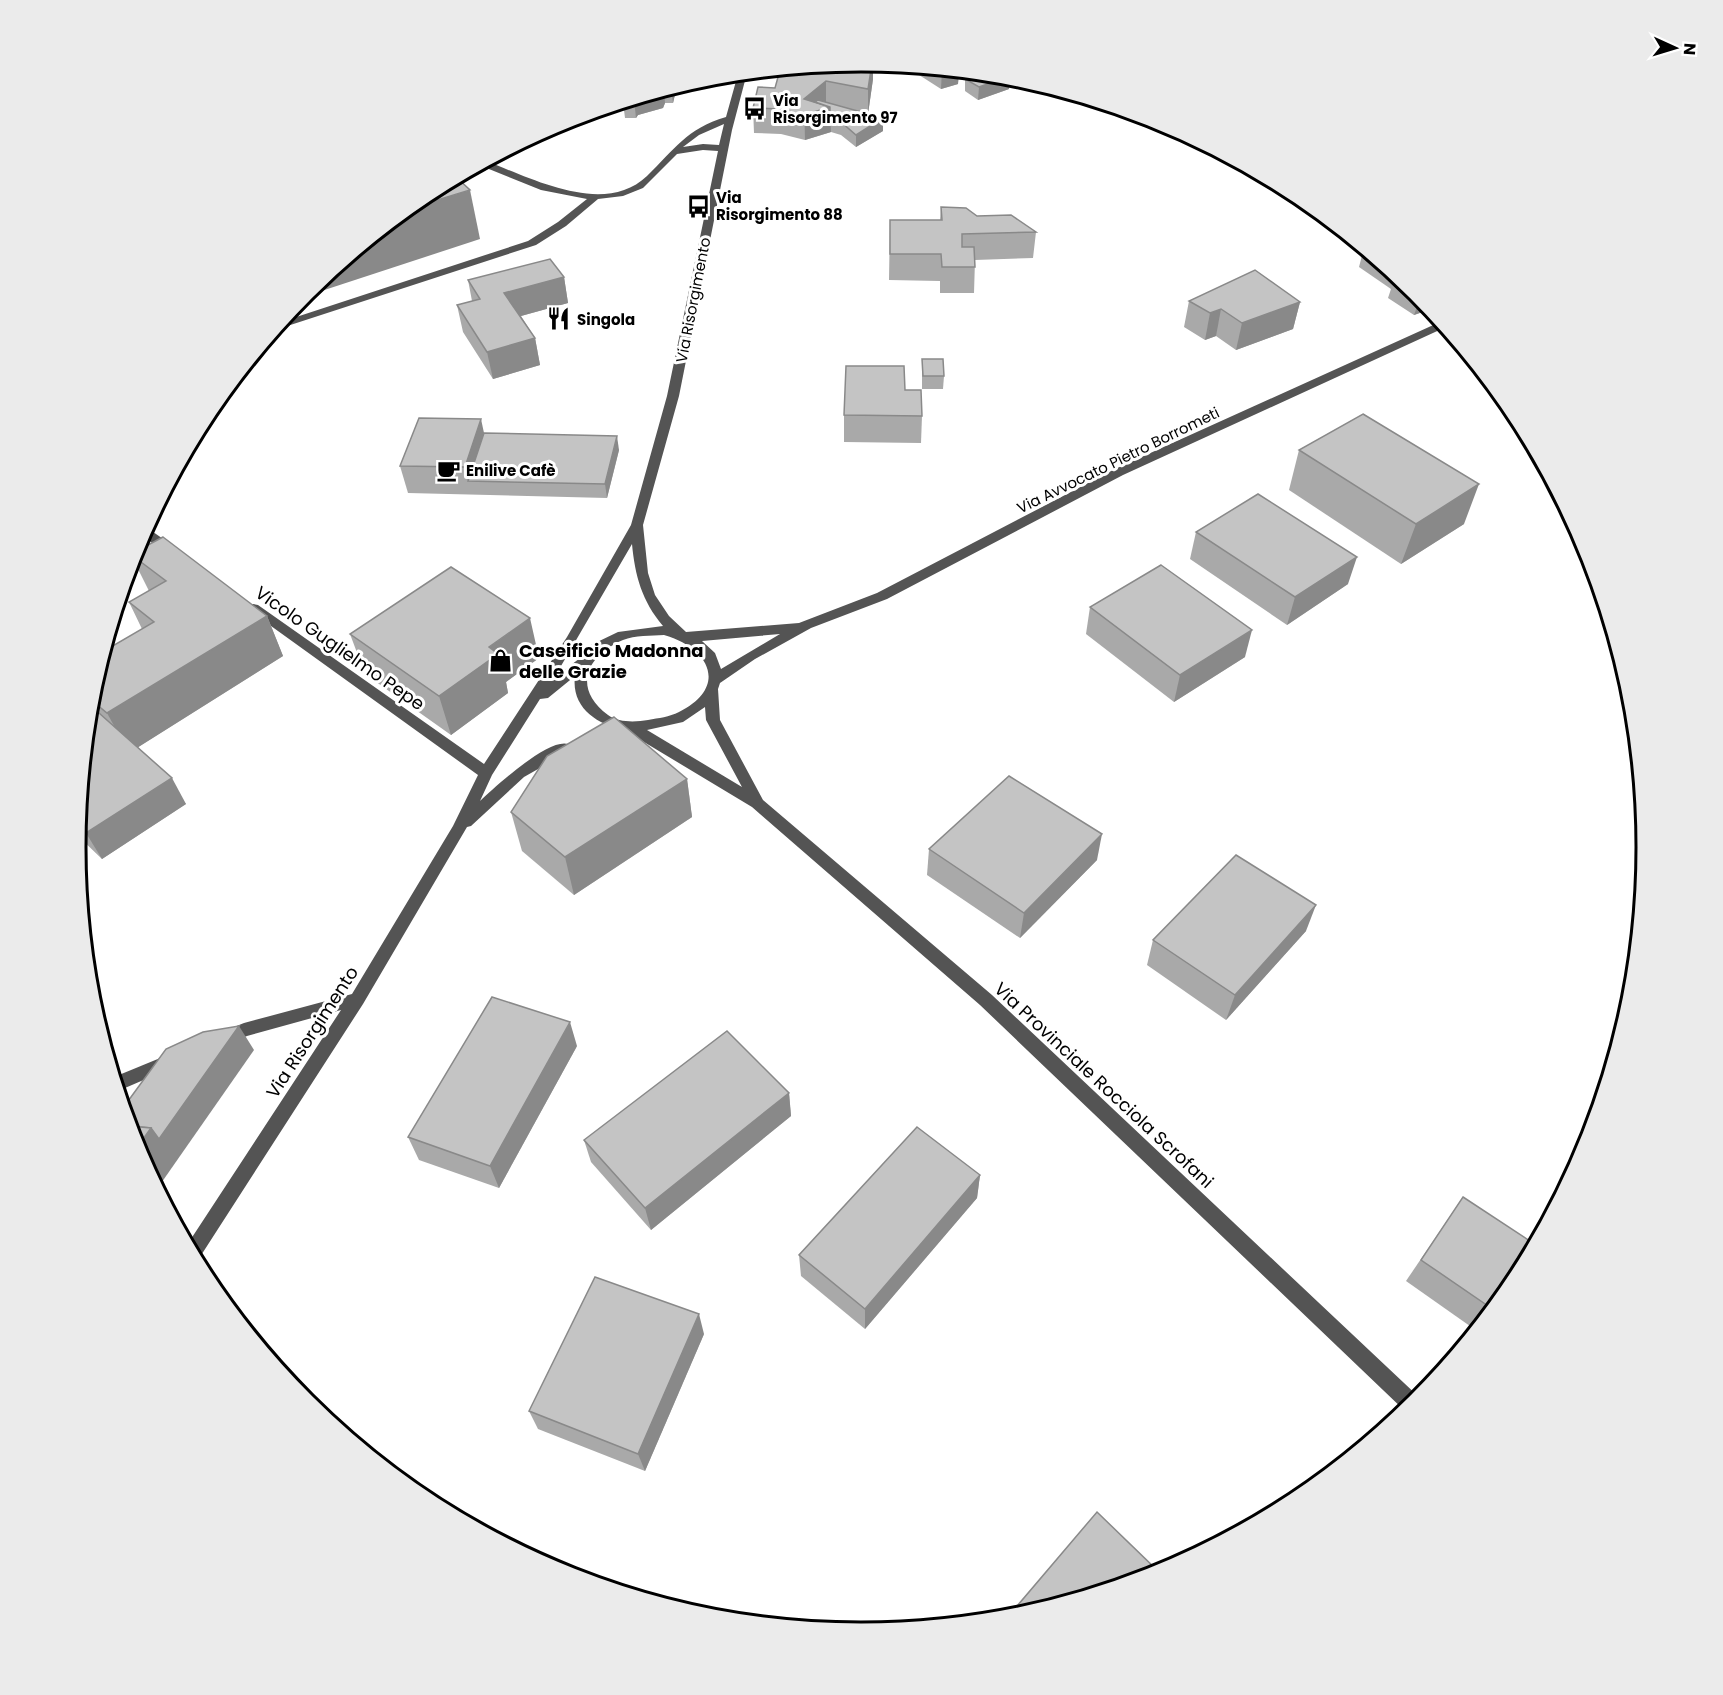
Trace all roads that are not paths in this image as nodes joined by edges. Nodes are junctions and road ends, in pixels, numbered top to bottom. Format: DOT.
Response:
graph roads {
  1 [pos="740,82"];
  2 [pos="730,118"];
  3 [pos="724,148"];
  4 [pos="672,152"];
  5 [pos="491,167"];
  6 [pos="594,198"];
  7 [pos="291,322"];
  8 [pos="1437,327"];
  9 [pos="637,525"];
  10 [pos="152,536"];
  11 [pos="183,559"];
  12 [pos="241,600"];
  13 [pos="806,626"];
  14 [pos="682,635"];
  15 [pos="572,639"];
  16 [pos="580,667"];
  17 [pos="713,684"];
  18 [pos="527,712"];
  19 [pos="622,725"];
  20 [pos="598,731"];
  21 [pos="580,738"];
  22 [pos="486,772"];
  23 [pos="757,803"];
  24 [pos="459,828"];
  25 [pos="357,999"];
  26 [pos="212,1044"];
  27 [pos="191,1053"];
  28 [pos="122,1081"];
  29 [pos="197,1246"];
  30 [pos="1407,1399"];
  1 -- 2 [label="street, Via Risorgimento"];
  2 -- 3 [label="street, Via Risorgimento"];
  2 -- 4 [label="street"];
  3 -- 4 [label="street"];
  3 -- 9 [label="street, Via Risorgimento"];
  4 -- 6 [label="street"];
  5 -- 6 [label="street"];
  6 -- 7 [label="street"];
  8 -- 13 [label="street, Via Avvocato Pietro Borrometi"];
  9 -- 14 [label="street"];
  9 -- 15 [label="street"];
  10 -- 11 [label="street"];
  12 -- 22 [label="street, Vicolo Guglielmo Pepe"];
  13 -- 14 [label="street"];
  13 -- 17 [label="street"];
  14 -- 16 [label="street"];
  14 -- 17 [label="street"];
  15 -- 16 [label="street"];
  15 -- 18 [label="street"];
  16 -- 18 [label="street"];
  16 -- 19 [label="street"];
  17 -- 19 [label="street"];
  17 -- 23 [label="street"];
  18 -- 22 [label="street"];
  19 -- 20 [label="street"];
  19 -- 23 [label="street"];
  21 -- 24 [label="street"];
  22 -- 24 [label="street"];
  23 -- 30 [label="street, Via Provinciale Rocciola Scrofani"];
  24 -- 25 [label="street, Via Risorgimento"];
  25 -- 26 [label="street"];
  25 -- 29 [label="street, Via Risorgimento"];
  27 -- 28 [label="street"];
}
